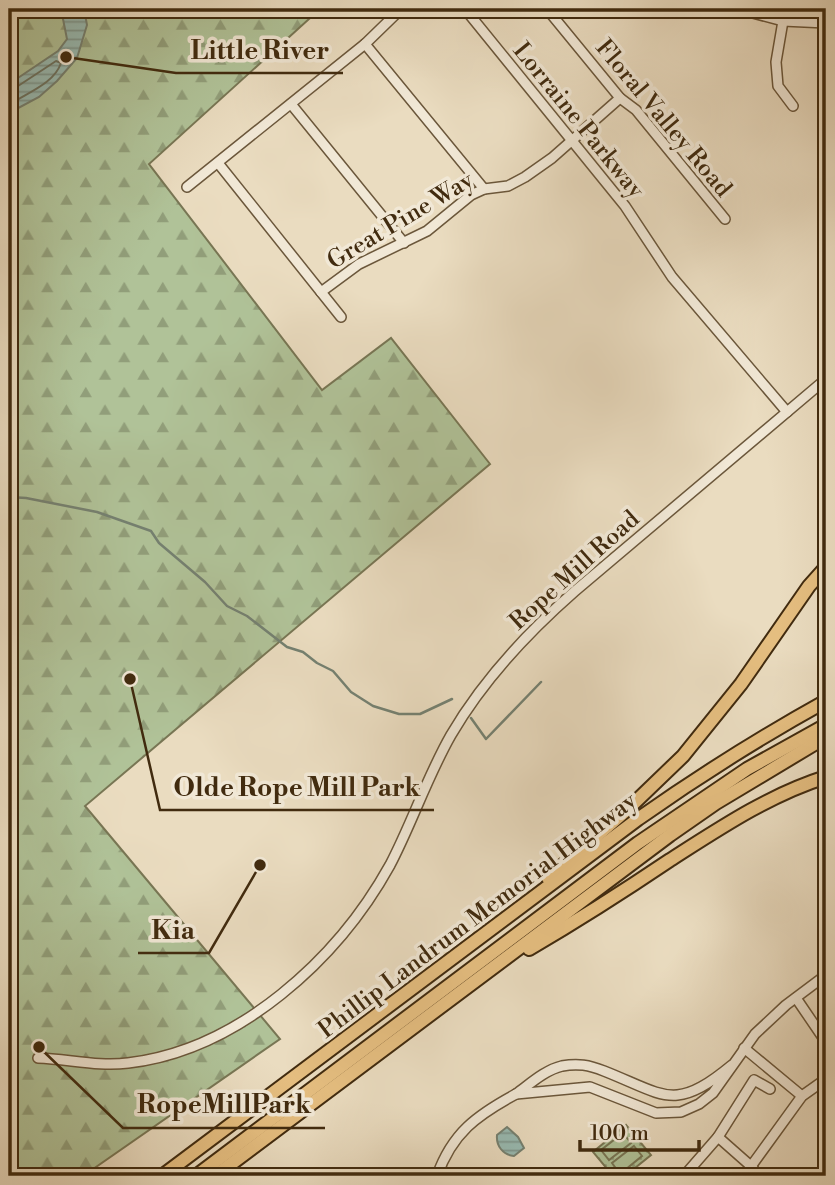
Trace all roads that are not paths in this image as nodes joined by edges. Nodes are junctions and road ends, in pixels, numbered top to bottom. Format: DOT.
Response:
graph roads {
  1 [pos="401,9"];
  2 [pos="464,9"];
  3 [pos="547,9"];
  4 [pos="738,9"];
  5 [pos="783,21"];
  6 [pos="826,23"];
  7 [pos="365,44"];
  8 [pos="620,98"];
  9 [pos="291,104"];
  10 [pos="793,106"];
  11 [pos="570,141"];
  12 [pos="218,163"];
  13 [pos="187,187"];
  14 [pos="484,189"];
  15 [pos="725,219"];
  16 [pos="404,243"];
  17 [pos="321,292"];
  18 [pos="341,317"];
  19 [pos="826,379"];
  20 [pos="787,412"];
  21 [pos="826,567"];
  22 [pos="826,701"];
  23 [pos="826,725"];
  24 [pos="826,737"];
  25 [pos="826,777"];
  26 [pos="492,929"];
  27 [pos="486,973"];
  28 [pos="826,975"];
  29 [pos="796,998"];
  30 [pos="826,1042"];
  31 [pos="744,1048"];
  32 [pos="38,1058"];
  33 [pos="732,1065"];
  34 [pos="826,1079"];
  35 [pos="770,1089"];
  36 [pos="516,1094"];
  37 [pos="802,1096"];
  38 [pos="718,1137"];
  39 [pos="752,1167"];
  40 [pos="162,1176"];
  41 [pos="196,1176"];
  42 [pos="215,1176"];
  43 [pos="437,1176"];
  44 [pos="684,1176"];
  45 [pos="744,1176"];
  46 [pos="758,1176"];
  1 -- 7 [label="street"];
  2 -- 11 [label="street, Lorraine Parkway"];
  3 -- 8 [label="street, Floral Valley Road"];
  4 -- 5 [label="street"];
  5 -- 6 [label="street"];
  5 -- 10 [label="street"];
  7 -- 9 [label="street"];
  7 -- 14 [label="street"];
  8 -- 11 [label="street, Great Pine Way"];
  8 -- 15 [label="street, Floral Valley Road"];
  9 -- 12 [label="street"];
  9 -- 16 [label="street"];
  11 -- 14 [label="street, Great Pine Way"];
  11 -- 20 [label="street, Lorraine Parkway"];
  12 -- 13 [label="street"];
  12 -- 17 [label="street"];
  14 -- 16 [label="street, Great Pine Way"];
  16 -- 17 [label="street, Great Pine Way"];
  17 -- 18 [label="street"];
  19 -- 20 [label="street, Rope Mill Road"];
  20 -- 32 [label="street, Rope Mill Road"];
  21 -- 26 [label="highway"];
  22 -- 26 [label="highway, Phillip Landrum Memorial Highway"];
  23 -- 41 [label="highway"];
  24 -- 27 [label="highway"];
  25 -- 27 [label="highway"];
  26 -- 40 [label="highway, Phillip Landrum Memorial Highway"];
  27 -- 42 [label="highway"];
  28 -- 29 [label="street"];
  29 -- 30 [label="street"];
  29 -- 31 [label="street"];
  31 -- 33 [label="street"];
  31 -- 37 [label="street"];
  33 -- 36 [label="street"];
  33 -- 36 [label="street"];
  34 -- 37 [label="street"];
  35 -- 38 [label="street"];
  36 -- 43 [label="street"];
  37 -- 39 [label="street"];
  38 -- 39 [label="street"];
  38 -- 44 [label="street"];
  39 -- 45 [label="street"];
  39 -- 46 [label="street"];
}
